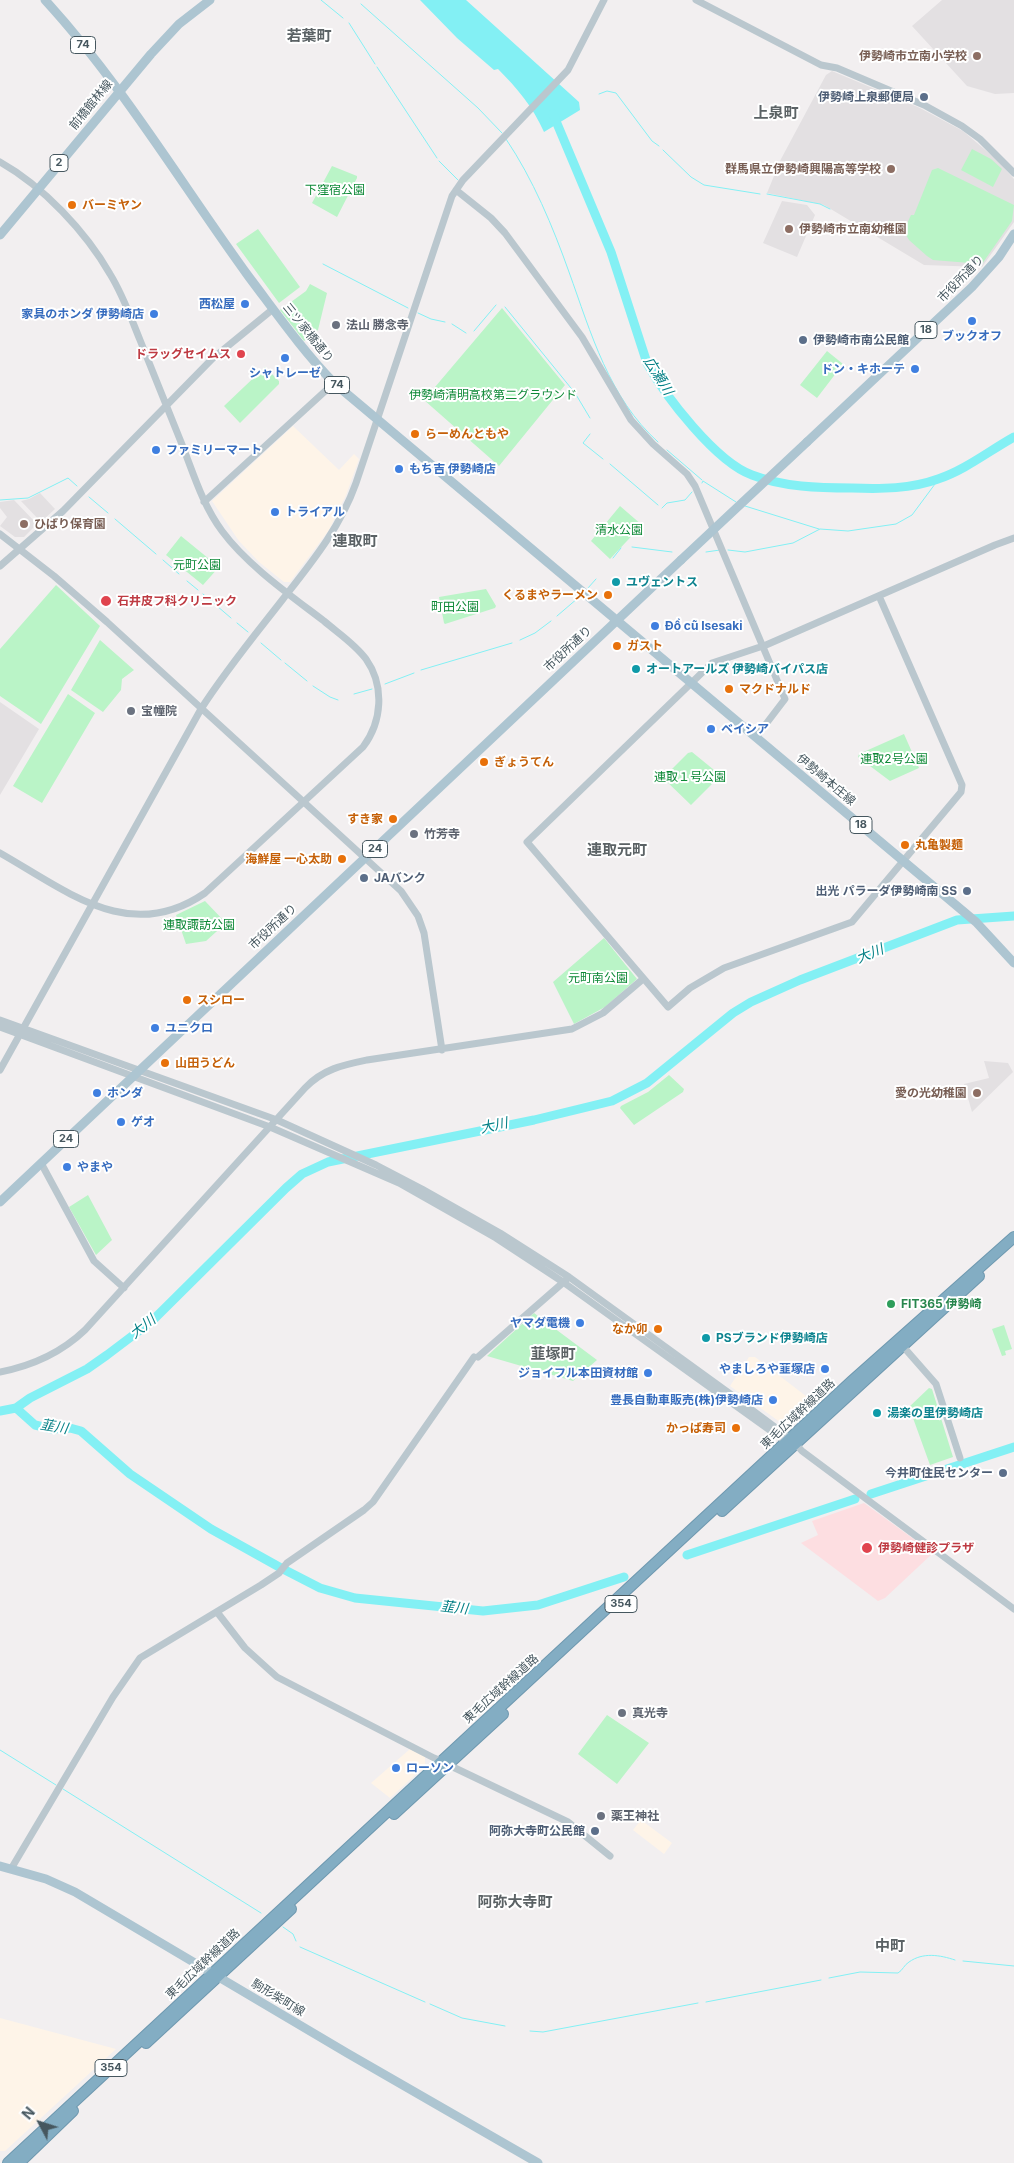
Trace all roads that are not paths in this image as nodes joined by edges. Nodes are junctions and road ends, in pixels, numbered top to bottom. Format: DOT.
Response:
graph roads {
  1 [pos="45,0"];
  2 [pos="210,0"];
  3 [pos="604,0"];
  4 [pos="696,0"];
  5 [pos="118,92"];
  6 [pos="0,162"];
  7 [pos="1014,174"];
  8 [pos="38,188"];
  9 [pos="456,190"];
  10 [pos="0,234"];
  11 [pos="1014,234"];
  12 [pos="273,310"];
  13 [pos="334,383"];
  14 [pos="166,405"];
  15 [pos="377,420"];
  16 [pos="204,502"];
  17 [pos="0,534"];
  18 [pos="1014,538"];
  19 [pos="21,548"];
  20 [pos="0,566"];
  21 [pos="288,593"];
  22 [pos="879,596"];
  23 [pos="616,621"];
  24 [pos="763,646"];
  25 [pos="691,683"];
  26 [pos="201,709"];
  27 [pos="756,737"];
  28 [pos="304,802"];
  29 [pos="0,853"];
  30 [pos="365,857"];
  31 [pos="903,860"];
  32 [pos="92,903"];
  33 [pos="1014,963"];
  34 [pos="643,978"];
  35 [pos="0,1020"];
  36 [pos="0,1027"];
  37 [pos="20,1031"];
  38 [pos="442,1050"];
  39 [pos="0,1070"];
  40 [pos="135,1073"];
  41 [pos="277,1120"];
  42 [pos="270,1127"];
  43 [pos="41,1163"];
  44 [pos="0,1202"];
  45 [pos="1014,1237"];
  46 [pos="1014,1246"];
  47 [pos="566,1280"];
  48 [pos="124,1288"];
  49 [pos="900,1343"];
  50 [pos="0,1372"];
  51 [pos="790,1443"];
  52 [pos="960,1458"];
  53 [pos="1014,1609"];
  54 [pos="217,1612"];
  55 [pos="445,1762"];
  56 [pos="610,1856"];
  57 [pos="0,1866"];
  58 [pos="11,1869"];
  59 [pos="216,1975"];
  60 [pos="8,2163"];
  61 [pos="19,2163"];
  62 [pos="538,2163"];
  1 -- 5 [label="main road, 三ツ家橋通り / 74"];
  2 -- 5 [label="main road, 前橋館林線 / 2"];
  3 -- 9 [label="street"];
  4 -- 7 [label="street"];
  5 -- 8 [label="main road, 前橋館林線 / 2"];
  5 -- 12 [label="main road, 三ツ家橋通り / 74"];
  6 -- 8 [label="street"];
  8 -- 10 [label="main road, 前橋館林線 / 2"];
  8 -- 14 [label="street"];
  9 -- 15 [label="street"];
  9 -- 24 [label="street"];
  11 -- 23 [label="main road, 市役所通り / 18, bridge"];
  12 -- 13 [label="main road, 三ツ家橋通り / 74"];
  12 -- 14 [label="street"];
  13 -- 15 [label="main road, 三ツ家橋通り / 74"];
  13 -- 16 [label="street"];
  14 -- 16 [label="street"];
  14 -- 19 [label="street"];
  15 -- 21 [label="street"];
  15 -- 23 [label="main road, 三ツ家橋通り / 74"];
  16 -- 21 [label="street"];
  17 -- 19 [label="street"];
  18 -- 22 [label="street"];
  19 -- 20 [label="street"];
  19 -- 26 [label="street"];
  21 -- 26 [label="street"];
  21 -- 28 [label="street"];
  22 -- 24 [label="street"];
  22 -- 31 [label="street"];
  23 -- 25 [label="main road, 伊勢崎本庄線 / 18"];
  23 -- 30 [label="main road, 市役所通り / 24"];
  24 -- 25 [label="street"];
  24 -- 27 [label="street"];
  25 -- 27 [label="main road, 伊勢崎本庄線 / 18"];
  25 -- 34 [label="street"];
  26 -- 28 [label="street"];
  26 -- 32 [label="street"];
  27 -- 31 [label="main road, 伊勢崎本庄線 / 18"];
  28 -- 30 [label="street"];
  28 -- 32 [label="street"];
  29 -- 32 [label="street"];
  30 -- 38 [label="street"];
  30 -- 40 [label="main road, 市役所通り / 24"];
  31 -- 33 [label="main road, 伊勢崎本庄線 / 18"];
  31 -- 34 [label="street"];
  32 -- 37 [label="street"];
  34 -- 38 [label="street"];
  35 -- 37 [label="street"];
  36 -- 37 [label="street"];
  37 -- 39 [label="street"];
  37 -- 40 [label="street"];
  38 -- 41 [label="street"];
  40 -- 41 [label="street"];
  40 -- 42 [label="street"];
  40 -- 43 [label="main road, 24"];
  41 -- 42 [label="street"];
  41 -- 47 [label="street"];
  42 -- 47 [label="street"];
  42 -- 48 [label="street"];
  43 -- 44 [label="main road, 24"];
  43 -- 48 [label="street"];
  45 -- 49 [label="highway, 東毛広域幹線道路 / 354"];
  46 -- 49 [label="highway, 東毛広域幹線道路 / 354"];
  47 -- 51 [label="street"];
  47 -- 54 [label="street"];
  48 -- 50 [label="street"];
  49 -- 51 [label="highway, 東毛広域幹線道路 / 354"];
  49 -- 52 [label="street"];
  51 -- 53 [label="street"];
  51 -- 55 [label="highway, 東毛広域幹線道路 / 354"];
  54 -- 55 [label="street"];
  54 -- 58 [label="street"];
  55 -- 56 [label="street"];
  55 -- 59 [label="highway, 東毛広域幹線道路 / 354"];
  57 -- 58 [label="main road, 駒形柴町線"];
  58 -- 59 [label="main road, 駒形柴町線"];
  59 -- 60 [label="highway, 東毛広域幹線道路 / 354"];
  59 -- 61 [label="highway, 東毛広域幹線道路 / 354"];
  59 -- 62 [label="main road, 駒形柴町線"];
}
